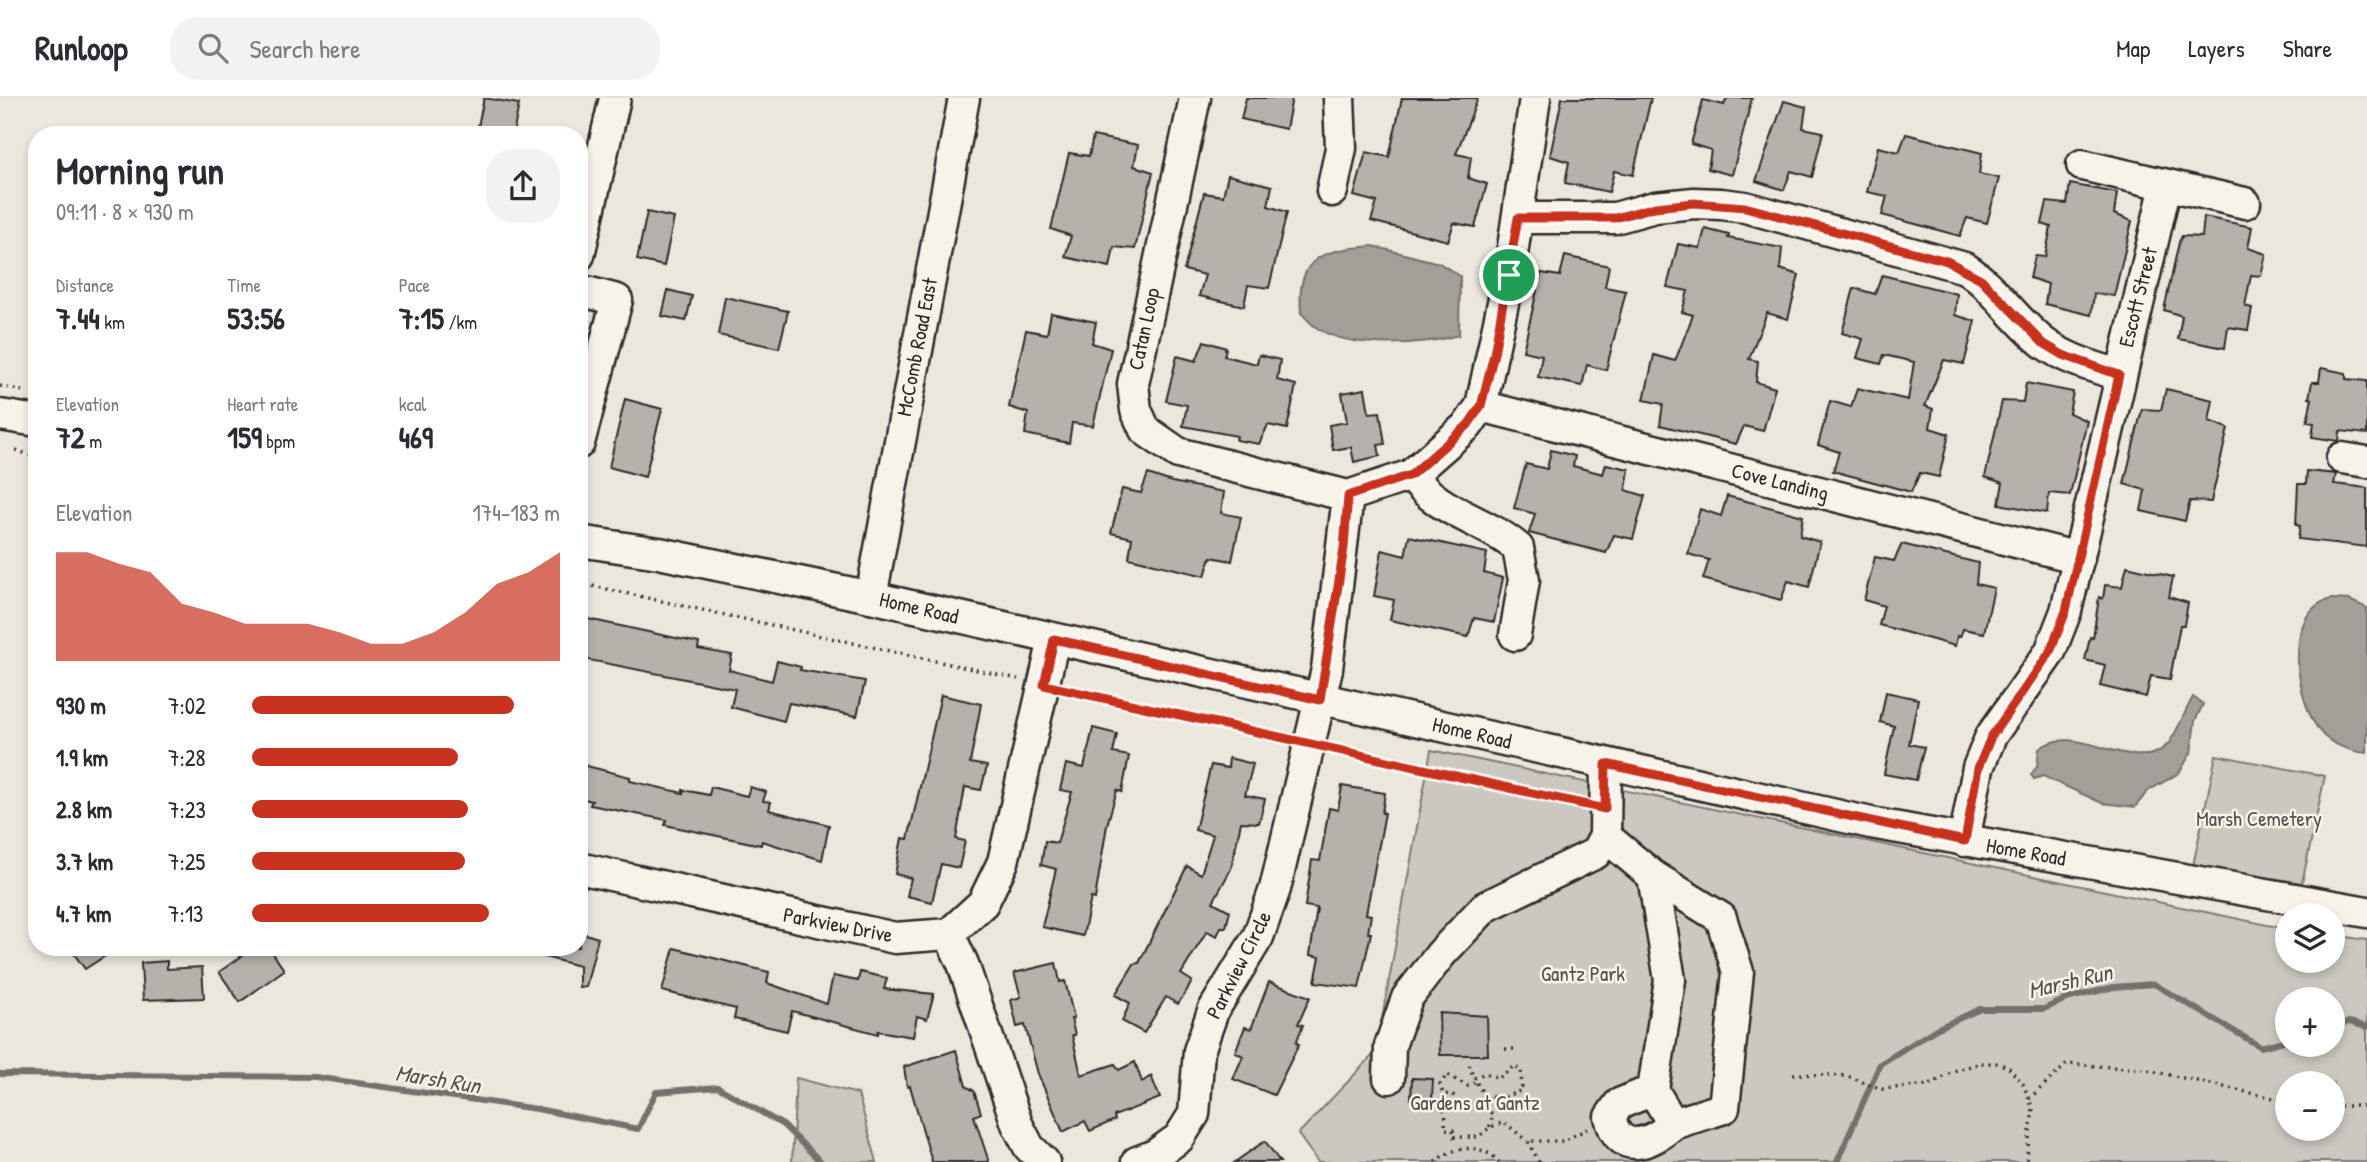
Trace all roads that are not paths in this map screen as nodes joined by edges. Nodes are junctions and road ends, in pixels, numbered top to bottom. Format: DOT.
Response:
graph roads {
  1 [pos="615,98"];
  2 [pos="964,98"];
  3 [pos="1195,98"];
  4 [pos="1339,98"];
  5 [pos="1535,98"];
  6 [pos="2082,165"];
  7 [pos="2166,185"];
  8 [pos="1332,191"];
  9 [pos="2245,203"];
  10 [pos="588,216"];
  11 [pos="1518,218"];
  12 [pos="588,292"];
  13 [pos="2119,375"];
  14 [pos="1481,406"];
  15 [pos="588,409"];
  16 [pos="0,415"];
  17 [pos="28,420"];
  18 [pos="1411,475"];
  19 [pos="1348,496"];
  20 [pos="588,542"];
  21 [pos="2078,558"];
  22 [pos="871,597"];
  23 [pos="1515,635"];
  24 [pos="1054,639"];
  25 [pos="1320,700"];
  26 [pos="1606,764"];
  27 [pos="1605,822"];
  28 [pos="1965,841"];
  29 [pos="588,870"];
  30 [pos="1653,876"];
  31 [pos="2367,912"];
  32 [pos="949,934"];
  33 [pos="1389,1078"];
  34 [pos="1653,1090"];
  35 [pos="1673,1124"];
  36 [pos="1044,1162"];
  37 [pos="1137,1162"];
  1 -- 10 [label="street"];
  2 -- 22 [label="street, McComb Road East"];
  3 -- 19 [label="street, Catan Loop"];
  4 -- 8 [label="street"];
  5 -- 11 [label="street"];
  6 -- 7 [label="street"];
  7 -- 9 [label="street"];
  7 -- 13 [label="street, Escott Street"];
  11 -- 13 [label="street"];
  11 -- 14 [label="street"];
  12 -- 15 [label="street"];
  13 -- 21 [label="street, Escott Street"];
  14 -- 18 [label="street"];
  14 -- 21 [label="street, Cove Landing"];
  16 -- 17 [label="street"];
  18 -- 19 [label="street"];
  18 -- 23 [label="street"];
  19 -- 25 [label="street, Parkview Circle"];
  20 -- 22 [label="street, Home Road"];
  21 -- 28 [label="street, Escott Street"];
  22 -- 24 [label="street, Home Road"];
  24 -- 25 [label="street, Home Road"];
  24 -- 32 [label="street"];
  25 -- 26 [label="street, Home Road"];
  25 -- 37 [label="street, Parkview Circle"];
  26 -- 27 [label="street"];
  26 -- 28 [label="street, Home Road"];
  27 -- 30 [label="street"];
  27 -- 33 [label="street"];
  28 -- 31 [label="street, Home Road"];
  29 -- 32 [label="street, Parkview Drive"];
  30 -- 34 [label="street"];
  30 -- 35 [label="street"];
  32 -- 36 [label="street"];
  34 -- 35 [label="street"];
  34 -- 35 [label="street"];
}
